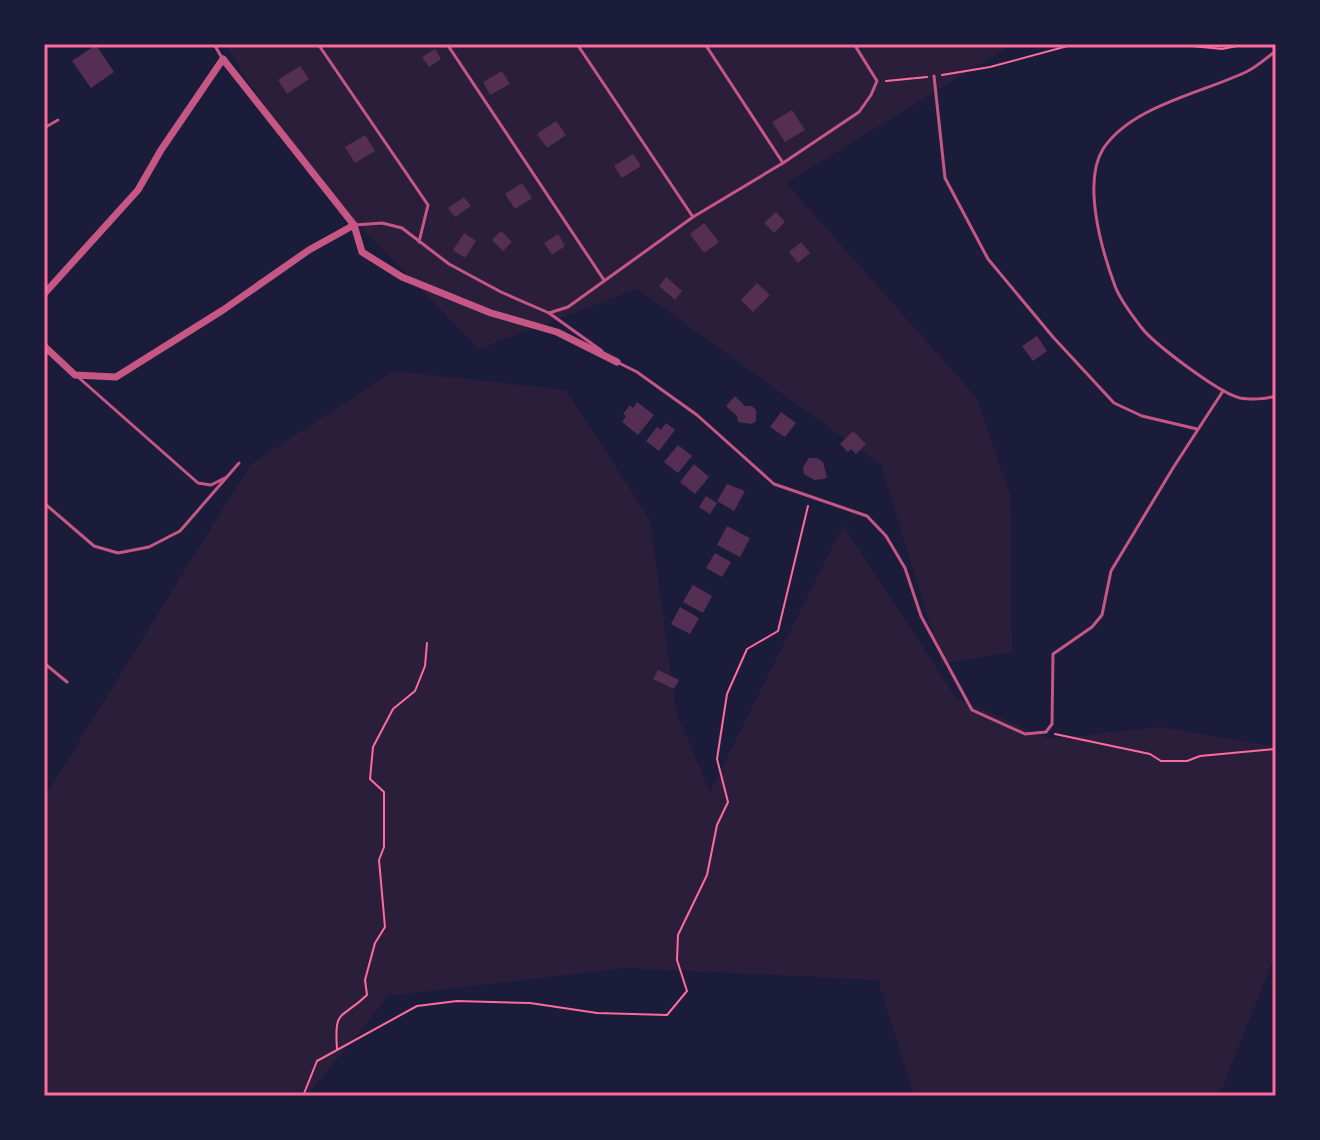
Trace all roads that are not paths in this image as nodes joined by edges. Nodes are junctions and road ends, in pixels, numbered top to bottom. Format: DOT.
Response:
graph roads {
  1 [pos="214,44"];
  2 [pos="318,44"];
  3 [pos="447,44"];
  4 [pos="577,44"];
  5 [pos="705,44"];
  6 [pos="854,44"];
  7 [pos="1276,51"];
  8 [pos="223,59"];
  9 [pos="934,76"];
  10 [pos="58,120"];
  11 [pos="44,128"];
  12 [pos="783,163"];
  13 [pos="693,217"];
  14 [pos="354,225"];
  15 [pos="419,242"];
  16 [pos="604,280"];
  17 [pos="44,294"];
  18 [pos="549,313"];
  19 [pos="44,346"];
  20 [pos="617,362"];
  21 [pos="75,375"];
  22 [pos="1223,391"];
  23 [pos="1276,396"];
  24 [pos="1197,429"];
  25 [pos="239,463"];
  26 [pos="227,477"];
  27 [pos="44,503"];
  28 [pos="44,663"];
  29 [pos="67,682"];
  1 -- 8 [label="lane"];
  2 -- 15 [label="lane"];
  3 -- 16 [label="lane"];
  4 -- 13 [label="lane"];
  5 -- 12 [label="lane"];
  6 -- 12 [label="lane"];
  7 -- 22 [label="lane"];
  8 -- 14 [label="street"];
  8 -- 17 [label="street"];
  9 -- 24 [label="lane"];
  10 -- 11 [label="lane"];
  12 -- 13 [label="lane"];
  13 -- 16 [label="lane"];
  14 -- 15 [label="lane"];
  14 -- 20 [label="street"];
  14 -- 21 [label="street"];
  15 -- 18 [label="lane"];
  16 -- 18 [label="lane"];
  18 -- 20 [label="lane"];
  19 -- 21 [label="street"];
  20 -- 24 [label="lane"];
  21 -- 26 [label="lane"];
  22 -- 23 [label="lane"];
  22 -- 24 [label="lane"];
  25 -- 26 [label="lane"];
  26 -- 27 [label="lane"];
  28 -- 29 [label="lane"];
}
